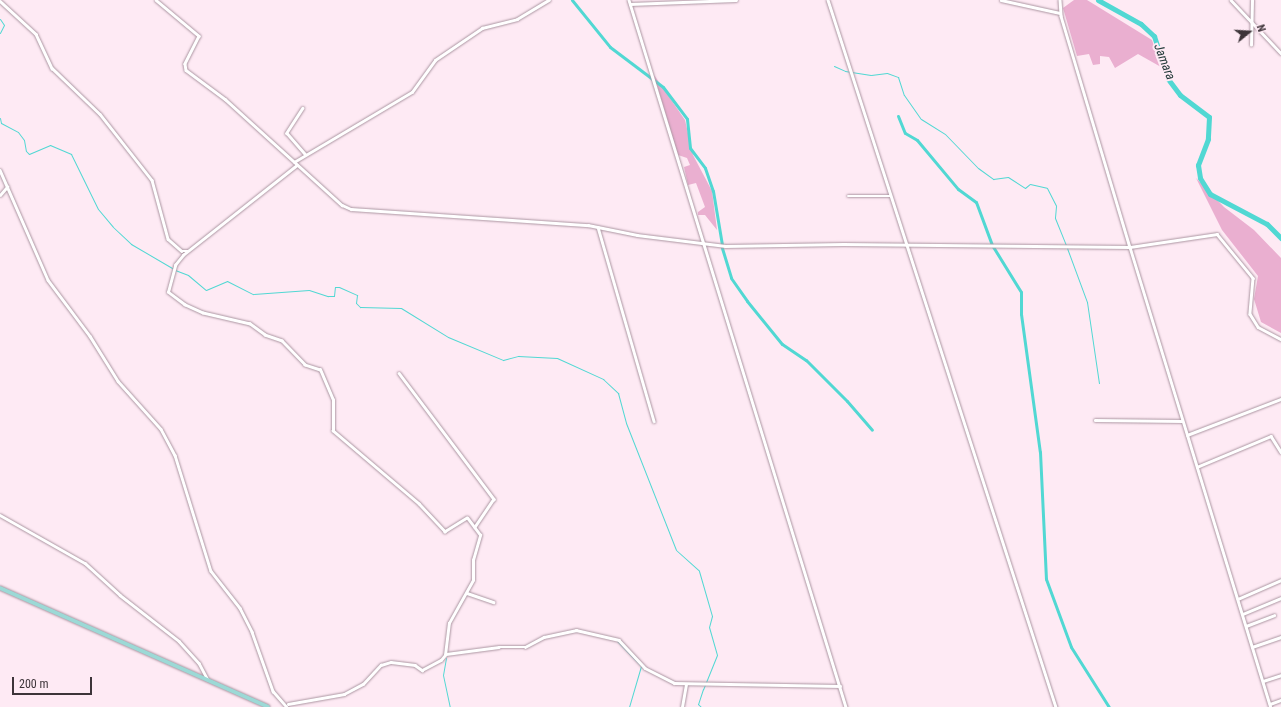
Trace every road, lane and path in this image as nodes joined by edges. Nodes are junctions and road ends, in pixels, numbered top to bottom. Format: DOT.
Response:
graph roads {
  1 [pos="156,0"];
  2 [pos="549,0"];
  3 [pos="629,0"];
  4 [pos="736,0"];
  5 [pos="828,0"];
  6 [pos="1000,0"];
  7 [pos="1060,0"];
  8 [pos="1231,0"];
  9 [pos="1252,0"];
  10 [pos="0,1"];
  11 [pos="630,4"];
  12 [pos="1060,13"];
  13 [pos="1252,24"];
  14 [pos="1251,46"];
  15 [pos="1281,53"];
  16 [pos="303,108"];
  17 [pos="305,154"];
  18 [pos="293,162"];
  19 [pos="297,165"];
  20 [pos="0,170"];
  21 [pos="6,187"];
  22 [pos="0,195"];
  23 [pos="848,196"];
  24 [pos="891,196"];
  25 [pos="598,227"];
  26 [pos="704,244"];
  27 [pos="907,245"];
  28 [pos="1130,247"];
  29 [pos="192,250"];
  30 [pos="1281,339"];
  31 [pos="399,373"];
  32 [pos="1281,399"];
  33 [pos="1096,420"];
  34 [pos="654,421"];
  35 [pos="1182,421"];
  36 [pos="1187,435"];
  37 [pos="1281,452"];
  38 [pos="1197,467"];
  39 [pos="0,515"];
  40 [pos="475,527"];
  41 [pos="1281,580"];
  42 [pos="0,588"];
  43 [pos="467,593"];
  44 [pos="1281,598"];
  45 [pos="1238,599"];
  46 [pos="493,602"];
  47 [pos="1242,614"];
  48 [pos="1274,615"];
  49 [pos="1246,626"];
  50 [pos="1281,637"];
  51 [pos="1252,647"];
  52 [pos="446,654"];
  53 [pos="1281,675"];
  54 [pos="208,680"];
  55 [pos="1263,681"];
  56 [pos="686,685"];
  57 [pos="840,686"];
  58 [pos="1281,700"];
  59 [pos="287,705"];
  60 [pos="1270,705"];
  61 [pos="268,707"];
  62 [pos="682,707"];
  63 [pos="846,707"];
  64 [pos="1056,707"];
  1 -- 18 [label="street"];
  2 -- 17 [label="street"];
  3 -- 11 [label="street"];
  4 -- 11 [label="street"];
  5 -- 24 [label="street"];
  6 -- 12 [label="street"];
  7 -- 12 [label="street"];
  8 -- 13 [label="street"];
  9 -- 13 [label="street"];
  10 -- 29 [label="street"];
  11 -- 26 [label="street"];
  12 -- 28 [label="street"];
  13 -- 14 [label="street"];
  13 -- 15 [label="street"];
  16 -- 17 [label="street"];
  17 -- 18 [label="street"];
  18 -- 19 [label="street"];
  19 -- 25 [label="street"];
  19 -- 29 [label="street"];
  20 -- 21 [label="street"];
  21 -- 22 [label="street"];
  21 -- 59 [label="street"];
  23 -- 24 [label="street"];
  24 -- 27 [label="street"];
  25 -- 26 [label="street"];
  25 -- 34 [label="street"];
  26 -- 27 [label="street"];
  26 -- 57 [label="street"];
  27 -- 28 [label="street"];
  27 -- 64 [label="street"];
  28 -- 30 [label="street"];
  28 -- 35 [label="street"];
  29 -- 40 [label="street"];
  31 -- 40 [label="street"];
  32 -- 36 [label="street"];
  33 -- 35 [label="street"];
  35 -- 36 [label="street"];
  36 -- 38 [label="street"];
  37 -- 38 [label="street"];
  38 -- 45 [label="street"];
  39 -- 54 [label="street"];
  40 -- 43 [label="street"];
  41 -- 45 [label="street"];
  42 -- 54 [label="main road"];
  43 -- 46 [label="street"];
  43 -- 52 [label="street"];
  44 -- 47 [label="street"];
  45 -- 47 [label="street"];
  47 -- 49 [label="street"];
  48 -- 49 [label="street"];
  49 -- 51 [label="street"];
  50 -- 51 [label="street"];
  51 -- 55 [label="street"];
  52 -- 56 [label="street"];
  52 -- 59 [label="street"];
  53 -- 55 [label="street"];
  54 -- 61 [label="main road"];
  55 -- 60 [label="street"];
  56 -- 57 [label="street"];
  56 -- 62 [label="street"];
  57 -- 63 [label="street"];
  58 -- 60 [label="street"];
}
